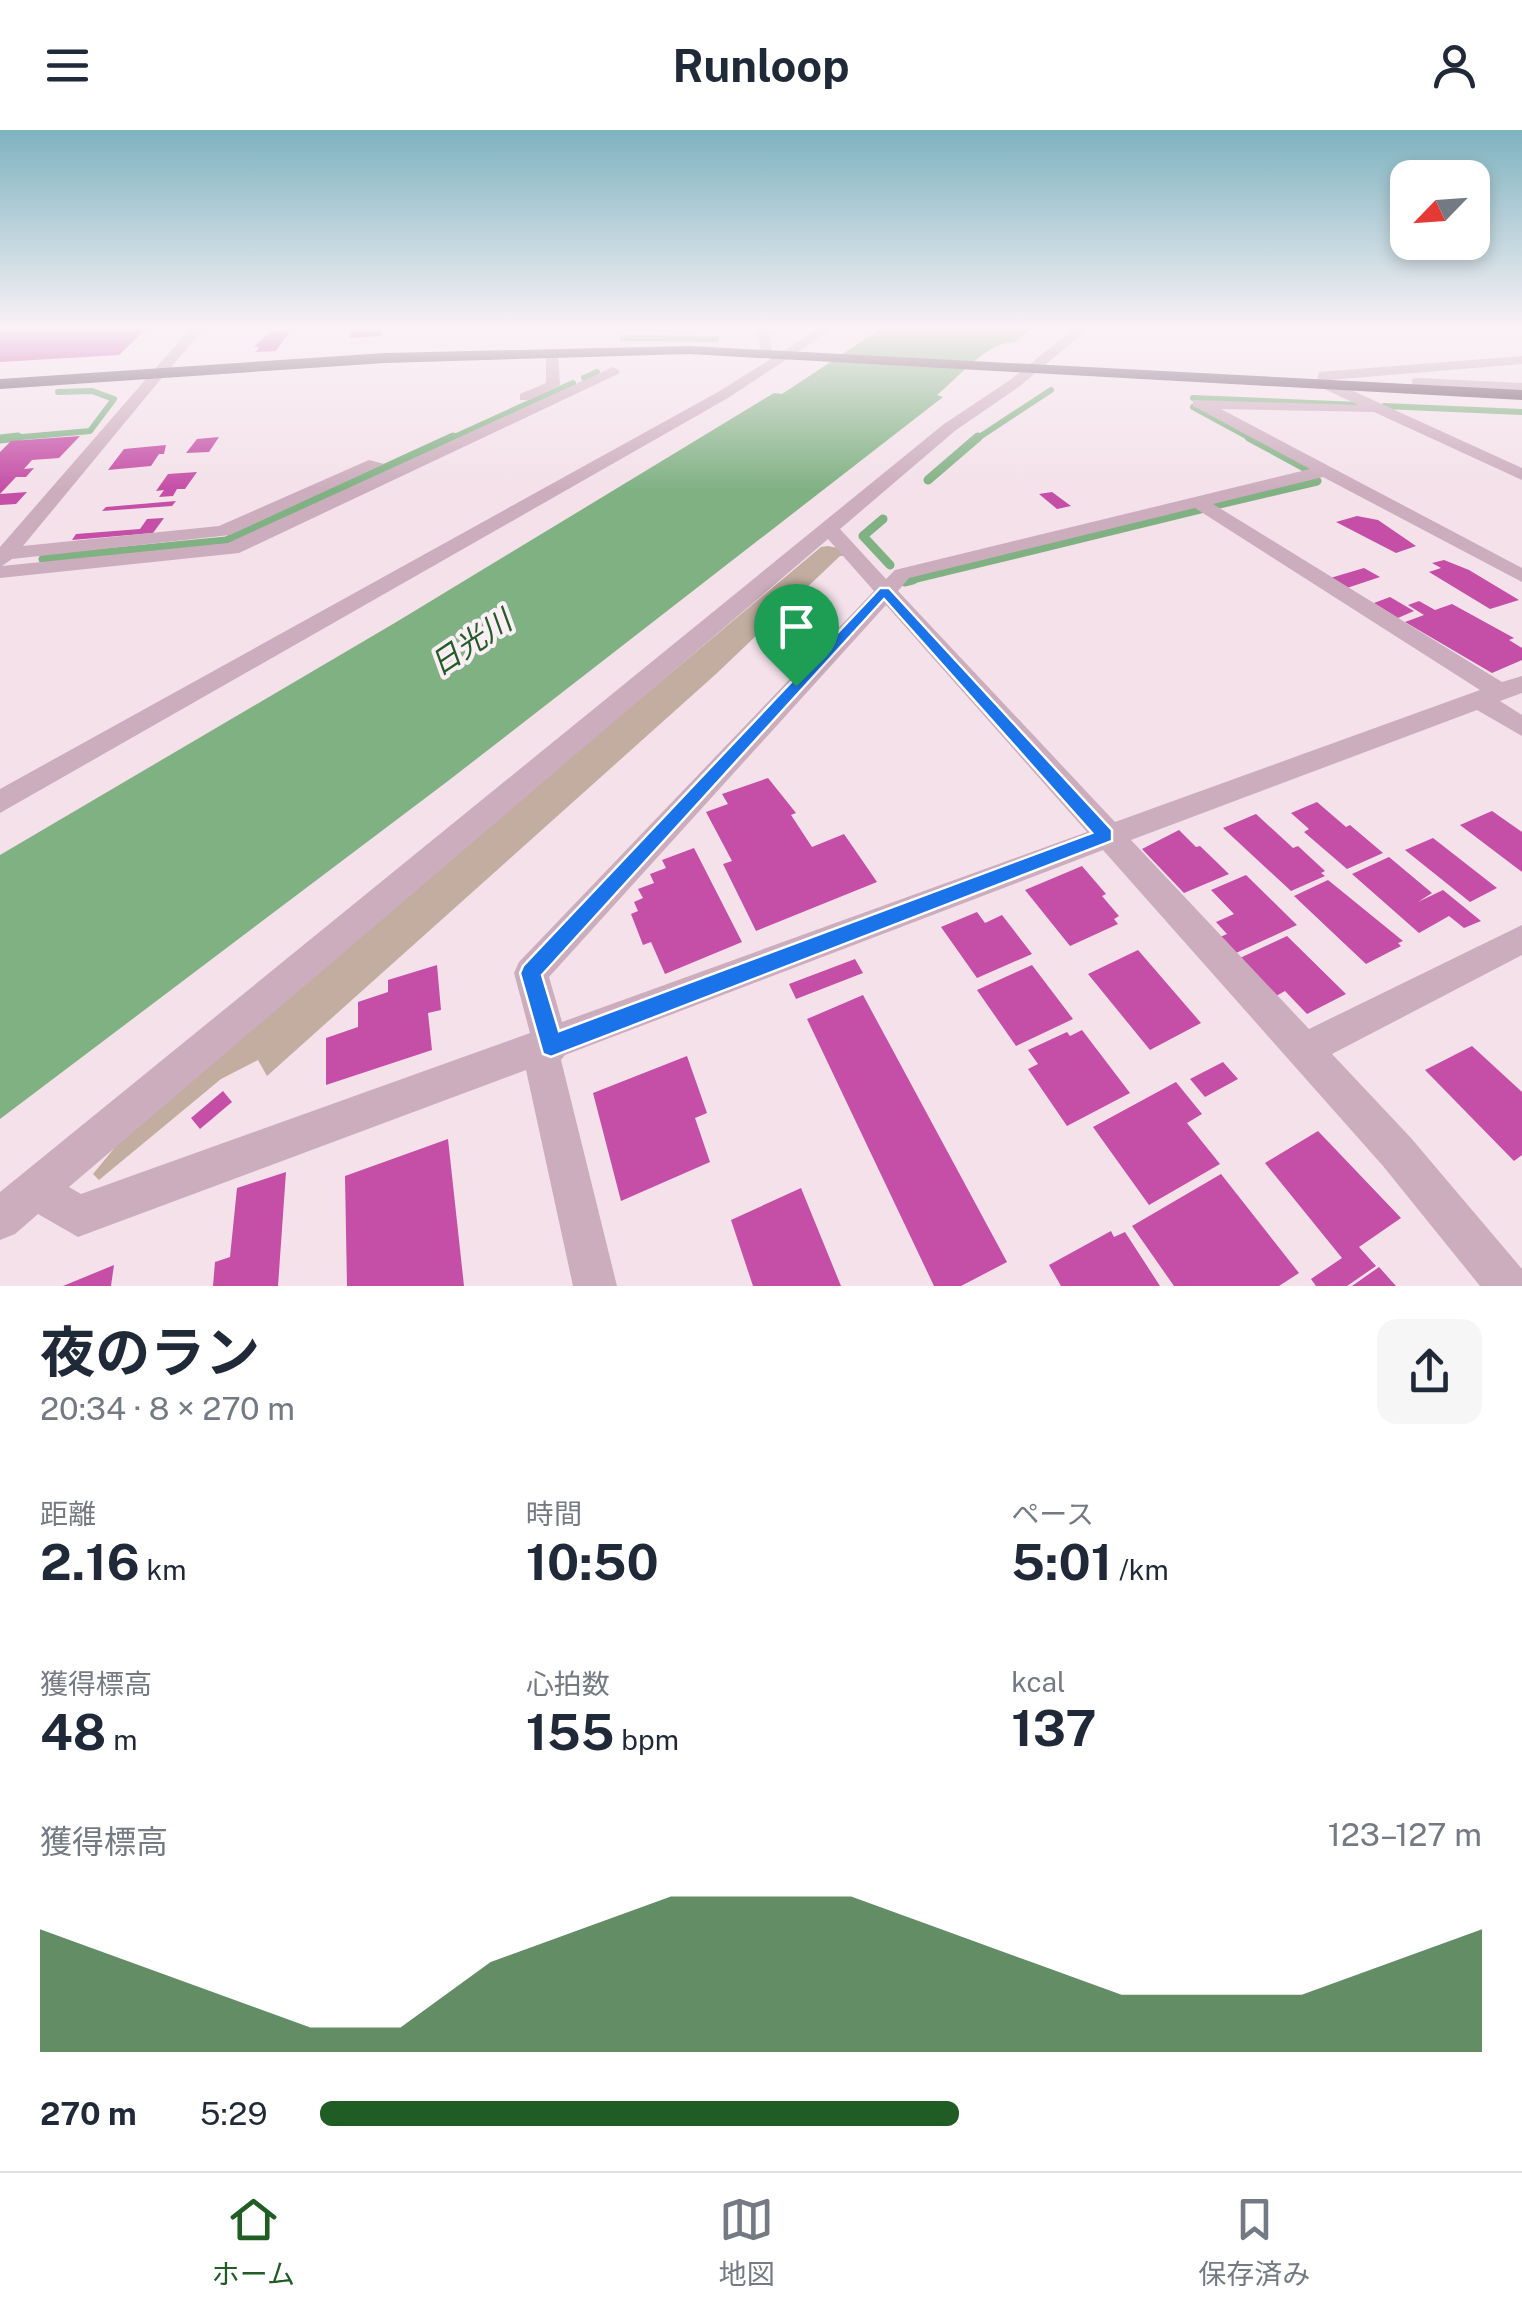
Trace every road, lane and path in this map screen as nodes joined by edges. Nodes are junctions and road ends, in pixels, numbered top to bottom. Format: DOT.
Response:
graph roads {
  1 [pos="32,382"];
  2 [pos="151,382"];
  3 [pos="553,382"];
  4 [pos="743,382"];
  5 [pos="1015,382"];
  6 [pos="1327,382"];
  7 [pos="1349,382"];
  8 [pos="1378,382"];
  9 [pos="588,383"];
  10 [pos="0,384"];
  11 [pos="1522,387"];
  12 [pos="1522,395"];
  13 [pos="1377,410"];
  14 [pos="1325,471"];
  15 [pos="1522,475"];
  16 [pos="1198,502"];
  17 [pos="830,530"];
  18 [pos="1,560"];
  19 [pos="1522,576"];
  20 [pos="884,590"];
  21 [pos="1500,692"];
  22 [pos="1522,727"];
  23 [pos="0,802"];
  24 [pos="1106,835"];
  25 [pos="1522,939"];
  26 [pos="546,1048"];
  27 [pos="1304,1050"];
  28 [pos="37,1190"];
  29 [pos="0,1219"];
  30 [pos="596,1286"];
  31 [pos="1508,1286"];
  1 -- 10 [label="highway"];
  2 -- 18 [label="street"];
  3 -- 18 [label="street"];
  4 -- 23 [label="street"];
  5 -- 17 [label="street"];
  6 -- 13 [label="street"];
  7 -- 12 [label="highway"];
  8 -- 11 [label="street"];
  9 -- 18 [label="street"];
  13 -- 14 [label="street"];
  13 -- 15 [label="street"];
  14 -- 16 [label="street"];
  14 -- 19 [label="street"];
  16 -- 20 [label="street"];
  16 -- 21 [label="street"];
  17 -- 20 [label="street"];
  17 -- 28 [label="street"];
  20 -- 24 [label="street"];
  20 -- 26 [label="street"];
  21 -- 22 [label="street"];
  21 -- 24 [label="street"];
  24 -- 26 [label="street"];
  24 -- 27 [label="street"];
  25 -- 27 [label="street"];
  26 -- 28 [label="street"];
  26 -- 30 [label="street"];
  27 -- 31 [label="street"];
  28 -- 29 [label="street"];
}
